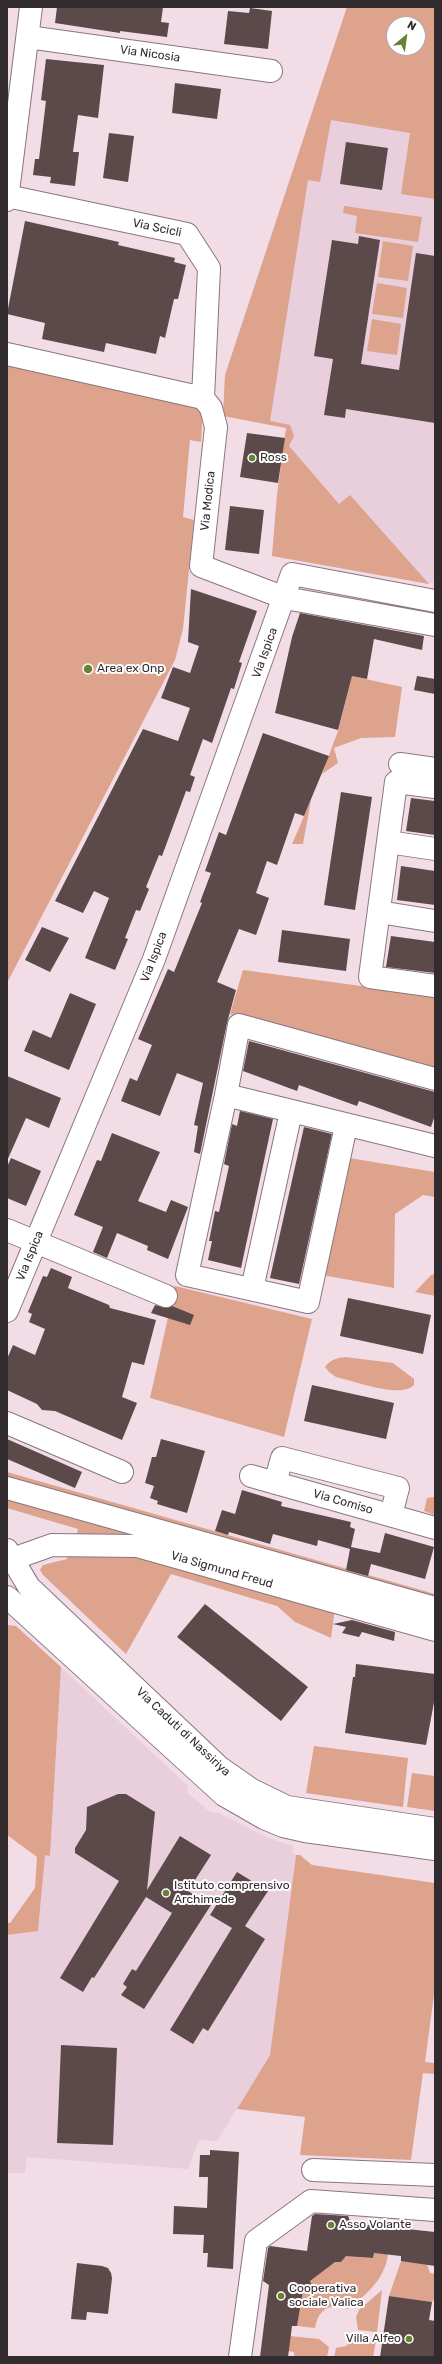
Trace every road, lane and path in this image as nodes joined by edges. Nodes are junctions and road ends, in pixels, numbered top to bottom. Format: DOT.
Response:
graph roads {
  1 [pos="31,7"];
  2 [pos="28,37"];
  3 [pos="271,71"];
  4 [pos="7,198"];
  5 [pos="7,354"];
  6 [pos="203,398"];
  7 [pos="285,598"];
  8 [pos="434,600"];
  9 [pos="432,624"];
  10 [pos="400,764"];
  11 [pos="435,769"];
  12 [pos="435,787"];
  13 [pos="388,842"];
  14 [pos="435,849"];
  15 [pos="379,912"];
  16 [pos="435,921"];
  17 [pos="435,986"];
  18 [pos="435,1079"];
  19 [pos="226,1095"];
  20 [pos="291,1112"];
  21 [pos="346,1126"];
  22 [pos="435,1146"];
  23 [pos="7,1230"];
  24 [pos="35,1242"];
  25 [pos="252,1289"];
  26 [pos="166,1296"];
  27 [pos="7,1311"];
  28 [pos="7,1424"];
  29 [pos="122,1472"];
  30 [pos="251,1476"];
  31 [pos="275,1483"];
  32 [pos="7,1488"];
  33 [pos="391,1515"];
  34 [pos="435,1528"];
  35 [pos="9,1556"];
  36 [pos="12,1604"];
  37 [pos="435,1608"];
  38 [pos="435,1630"];
  39 [pos="435,1829"];
  40 [pos="435,1849"];
  41 [pos="313,2170"];
  42 [pos="435,2175"];
  43 [pos="435,2210"];
  44 [pos="240,2357"];
  1 -- 2 [label="street"];
  2 -- 3 [label="street, Via Nicosia"];
  2 -- 4 [label="street"];
  4 -- 6 [label="street, Via Scicli"];
  5 -- 6 [label="street"];
  6 -- 7 [label="street, Via Modica"];
  7 -- 8 [label="street, Via Ispica"];
  7 -- 9 [label="street, Via Modica"];
  7 -- 24 [label="street, Via Ispica"];
  8 -- 9 [label="street"];
  10 -- 11 [label="street"];
  12 -- 13 [label="street"];
  13 -- 14 [label="street"];
  13 -- 15 [label="street"];
  15 -- 16 [label="street"];
  15 -- 17 [label="street"];
  18 -- 19 [label="street"];
  19 -- 20 [label="street"];
  19 -- 25 [label="street"];
  20 -- 21 [label="street"];
  20 -- 25 [label="street"];
  21 -- 22 [label="street"];
  21 -- 25 [label="street"];
  23 -- 24 [label="street"];
  24 -- 26 [label="street"];
  24 -- 27 [label="street, Via Ispica"];
  28 -- 29 [label="street"];
  30 -- 31 [label="street, Via Comiso"];
  31 -- 33 [label="street, Via Comiso"];
  31 -- 33 [label="street"];
  32 -- 37 [label="street"];
  33 -- 34 [label="street, Via Comiso"];
  35 -- 38 [label="street, Via Sigmund Freud"];
  35 -- 39 [label="street, Via Caduti di Nassiriya"];
  36 -- 40 [label="street, Via Caduti di Nassiriya"];
  41 -- 42 [label="street"];
  43 -- 44 [label="street"];
}
